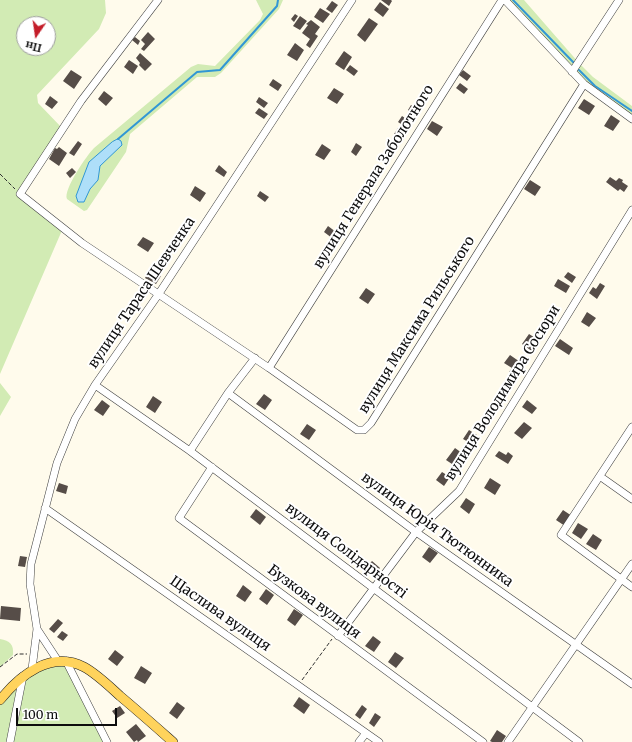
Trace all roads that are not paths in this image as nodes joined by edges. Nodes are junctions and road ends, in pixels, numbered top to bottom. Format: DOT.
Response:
graph roads {
  1 [pos="158,0"];
  2 [pos="352,0"];
  3 [pos="502,0"];
  4 [pos="505,0"];
  5 [pos="619,0"];
  6 [pos="572,72"];
  7 [pos="584,84"];
  8 [pos="632,119"];
  9 [pos="632,210"];
  10 [pos="158,295"];
  11 [pos="255,358"];
  12 [pos="269,368"];
  13 [pos="95,385"];
  14 [pos="228,393"];
  15 [pos="632,427"];
  16 [pos="190,451"];
  17 [pos="212,467"];
  18 [pos="601,477"];
  19 [pos="632,499"];
  20 [pos="45,508"];
  21 [pos="416,532"];
  22 [pos="632,564"];
  23 [pos="621,580"];
  24 [pos="632,587"];
  25 [pos="374,588"];
  26 [pos="37,629"];
  27 [pos="338,636"];
  28 [pos="575,645"];
  29 [pos="62,661"];
  30 [pos="32,669"];
  31 [pos="23,676"];
  32 [pos="632,684"];
  33 [pos="0,700"];
  34 [pos="533,708"];
  35 [pos="366,733"];
  36 [pos="10,742"];
  37 [pos="107,742"];
  38 [pos="174,742"];
  39 [pos="359,742"];
  40 [pos="379,742"];
  41 [pos="483,742"];
  42 [pos="508,742"];
  43 [pos="579,742"];
  1 -- 10 [label="street, вулиця Максима Рильського"];
  2 -- 10 [label="street, вулиця Тараса Шевченка"];
  3 -- 12 [label="street, вулиця Генерала Заболотного"];
  4 -- 6 [label="street"];
  5 -- 6 [label="street"];
  6 -- 7 [label="street"];
  7 -- 8 [label="street"];
  7 -- 12 [label="street, вулиця Максима Рильського"];
  9 -- 21 [label="street, вулиця Володимира Сосюри"];
  10 -- 11 [label="street, вулиця Максима Рильського"];
  10 -- 13 [label="street, вулиця Тараса Шевченка"];
  11 -- 12 [label="street, вулиця Максима Рильського"];
  11 -- 14 [label="street"];
  13 -- 16 [label="street, вулиця Солідарності"];
  13 -- 20 [label="street, вулиця Тараса Шевченка"];
  14 -- 16 [label="street"];
  14 -- 21 [label="street, вулиця Юрія Тютюнника"];
  15 -- 18 [label="street"];
  16 -- 17 [label="street, вулиця Солідарності"];
  17 -- 25 [label="street, вулиця Солідарності"];
  17 -- 27 [label="street, Бузкова вулиця"];
  18 -- 19 [label="street"];
  18 -- 23 [label="street"];
  20 -- 26 [label="street, вулиця Тараса Шевченка"];
  20 -- 35 [label="street, Щаслива вулиця"];
  21 -- 25 [label="street, вулиця Володимира Сосюри"];
  21 -- 28 [label="street, вулиця Юрія Тютюнника"];
  22 -- 23 [label="street"];
  23 -- 24 [label="street"];
  23 -- 28 [label="street"];
  25 -- 27 [label="street, вулиця Володимира Сосюри"];
  25 -- 34 [label="street, вулиця Солідарності"];
  26 -- 29 [label="street, вулиця Тараса Шевченка"];
  26 -- 30 [label="street, вулиця Тараса Шевченка"];
  27 -- 41 [label="street, Бузкова вулиця"];
  28 -- 32 [label="street, вулиця Юрія Тютюнника"];
  28 -- 34 [label="street"];
  29 -- 30 [label="main road"];
  29 -- 37 [label="street, вулиця Тараса Шевченка"];
  29 -- 38 [label="main road"];
  30 -- 31 [label="main road"];
  31 -- 33 [label="main road"];
  31 -- 36 [label="street"];
  34 -- 42 [label="street"];
  34 -- 43 [label="street, вулиця Солідарності"];
  35 -- 39 [label="street"];
  35 -- 40 [label="street, Щаслива вулиця"];
}
